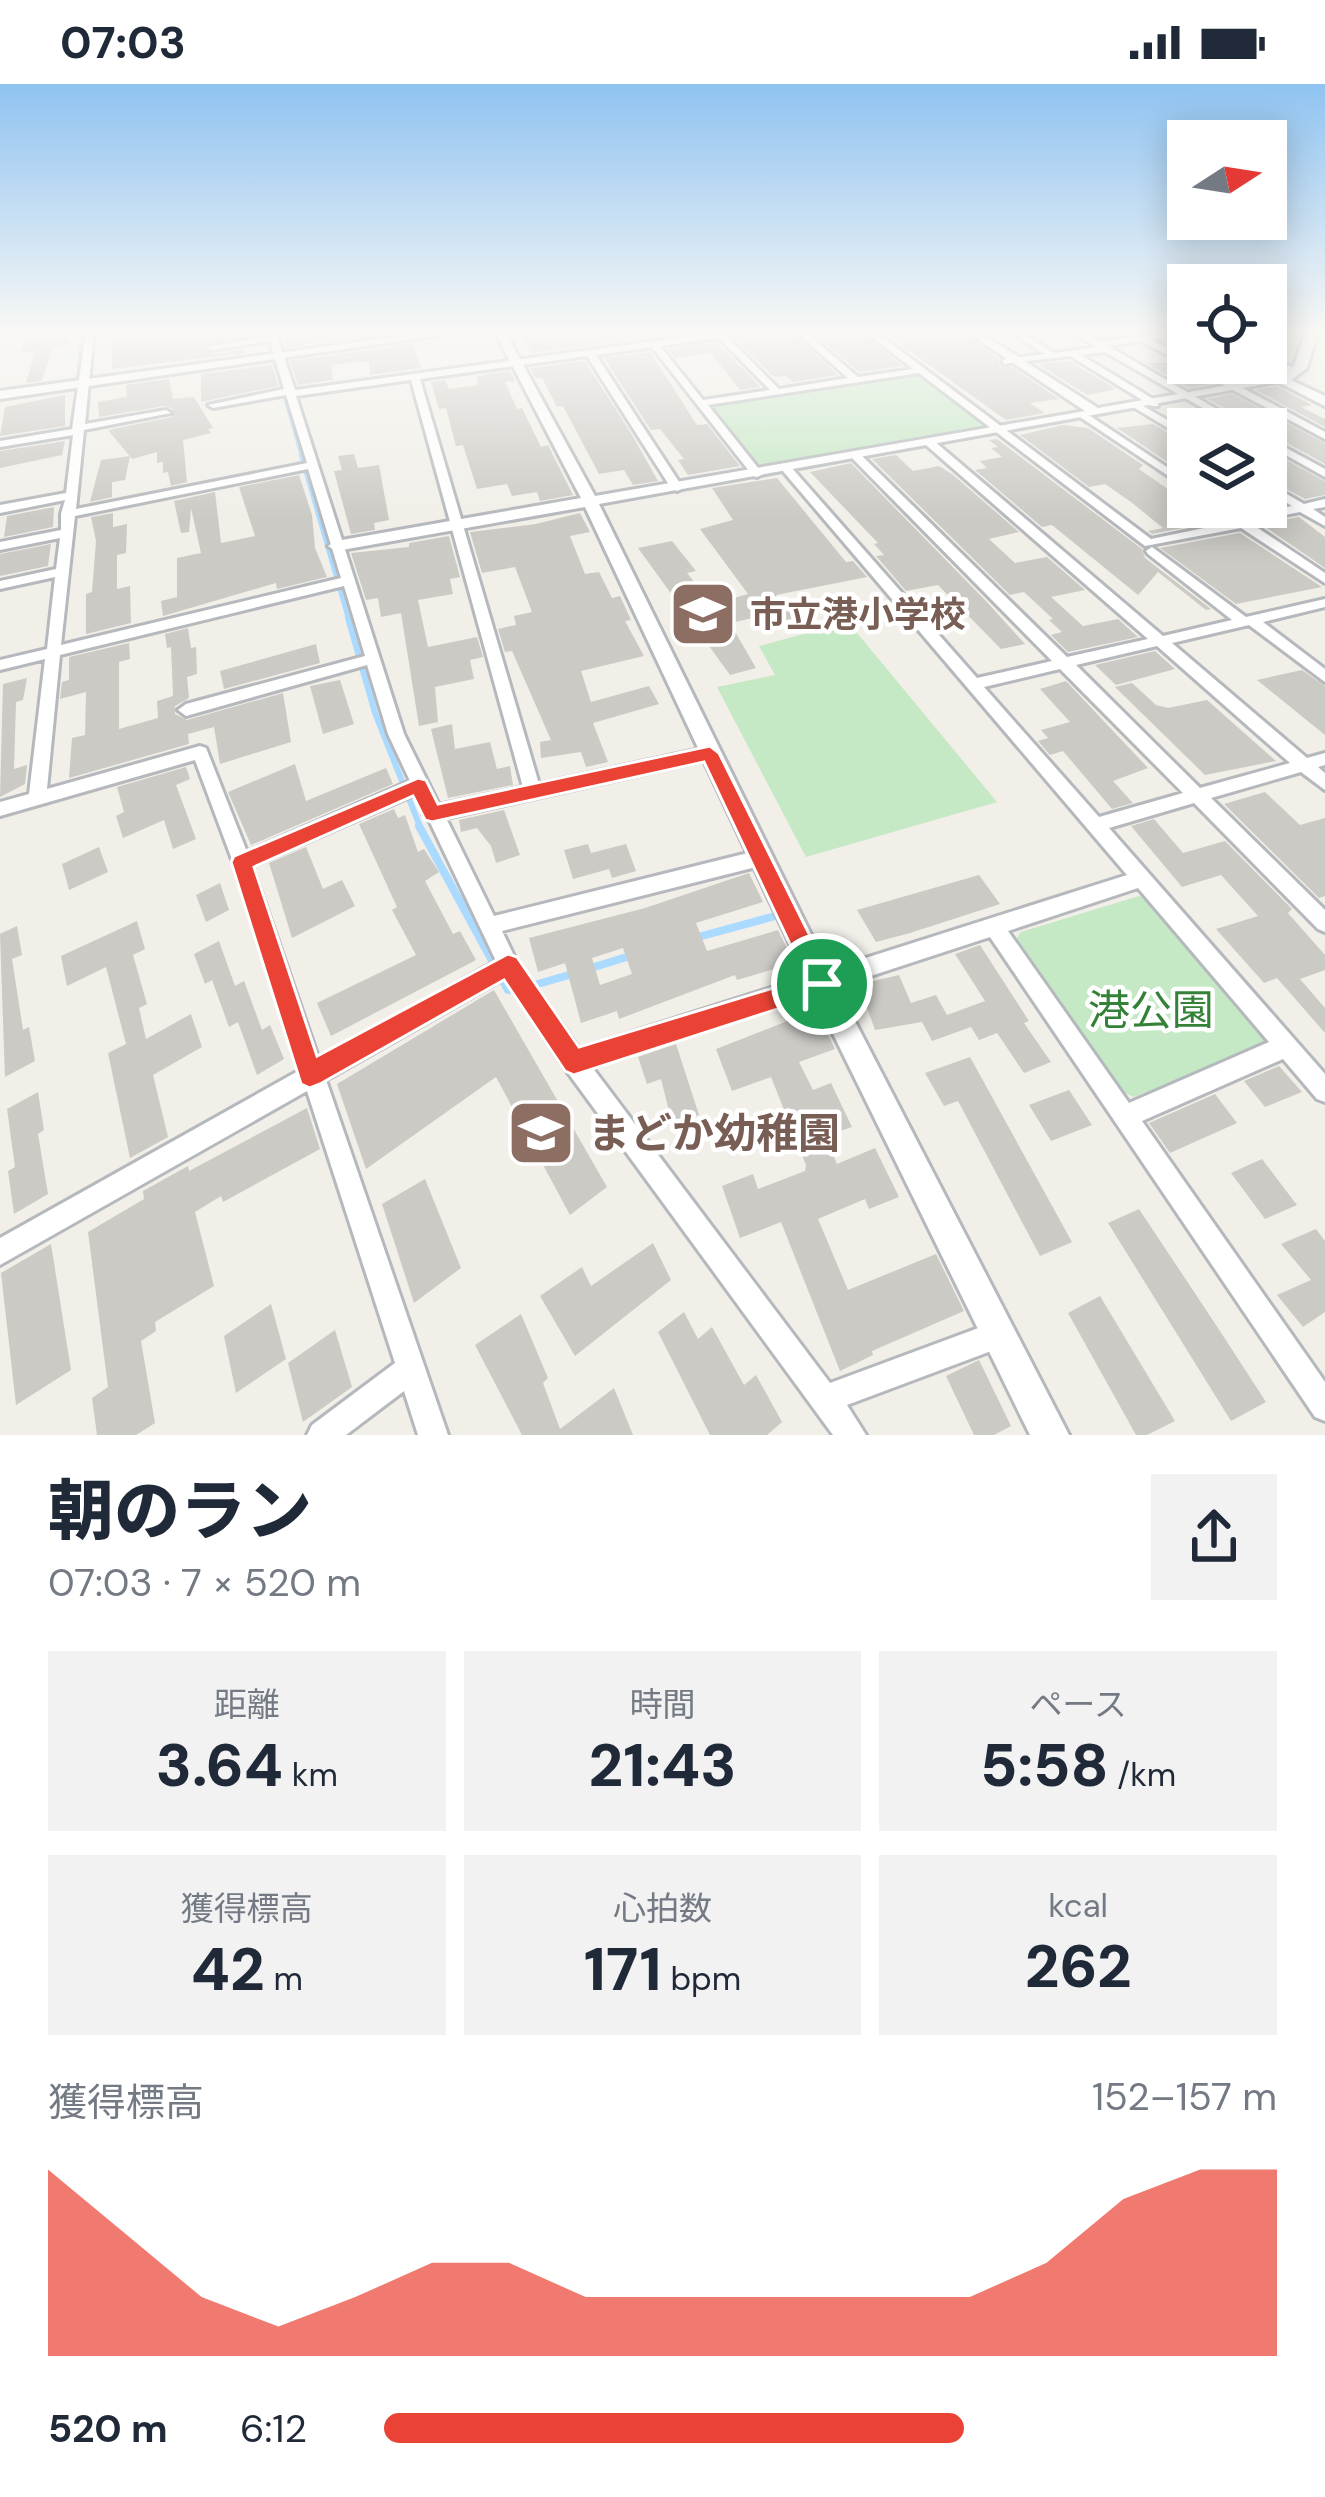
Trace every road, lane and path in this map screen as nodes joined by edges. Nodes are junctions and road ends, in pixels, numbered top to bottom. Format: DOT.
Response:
graph roads {
  1 [pos="82,393"];
  2 [pos="284,393"];
  3 [pos="290,393"];
  4 [pos="419,393"];
  5 [pos="534,393"];
  6 [pos="616,393"];
  7 [pos="694,393"];
  8 [pos="769,393"];
  9 [pos="952,393"];
  10 [pos="1058,393"];
  11 [pos="1137,393"];
  12 [pos="1181,393"];
  13 [pos="1216,393"];
  14 [pos="1245,393"];
  15 [pos="1190,398"];
  16 [pos="702,403"];
  17 [pos="1155,404"];
  18 [pos="213,405"];
  19 [pos="1138,406"];
  20 [pos="1208,408"];
  21 [pos="166,413"];
  22 [pos="1091,414"];
  23 [pos="1167,424"];
  24 [pos="77,429"];
  25 [pos="1001,430"];
  26 [pos="1325,436"];
  27 [pos="930,443"];
  28 [pos="0,444"];
  29 [pos="1287,451"];
  30 [pos="856,456"];
  31 [pos="311,465"];
  32 [pos="787,468"];
  33 [pos="1322,469"];
  34 [pos="1167,470"];
  35 [pos="757,474"];
  36 [pos="677,488"];
  37 [pos="70,496"];
  38 [pos="1287,498"];
  39 [pos="1325,502"];
  40 [pos="590,503"];
  41 [pos="1302,507"];
  42 [pos="0,509"];
  43 [pos="1287,511"];
  44 [pos="67,514"];
  45 [pos="1325,522"];
  46 [pos="455,526"];
  47 [pos="1214,528"];
  48 [pos="1249,528"];
  49 [pos="65,533"];
  50 [pos="0,546"];
  51 [pos="336,547"];
  52 [pos="1152,551"];
  53 [pos="60,572"];
  54 [pos="1325,579"];
  55 [pos="347,581"];
  56 [pos="0,585"];
  57 [pos="1325,603"];
  58 [pos="1246,620"];
  59 [pos="1156,641"];
  60 [pos="51,653"];
  61 [pos="371,659"];
  62 [pos="1064,663"];
  63 [pos="0,665"];
  64 [pos="1325,677"];
  65 [pos="973,684"];
  66 [pos="186,710"];
  67 [pos="710,753"];
  68 [pos="1325,759"];
  69 [pos="1304,765"];
  70 [pos="1325,783"];
  71 [pos="409,790"];
  72 [pos="532,793"];
  73 [pos="1198,795"];
  74 [pos="37,798"];
  75 [pos="0,809"];
  76 [pos="432,814"];
  77 [pos="1094,825"];
  78 [pos="760,858"];
  79 [pos="242,862"];
  80 [pos="1142,880"];
  81 [pos="1325,923"];
  82 [pos="488,926"];
  83 [pos="996,929"];
  84 [pos="508,965"];
  85 [pos="822,984"];
  86 [pos="1286,1046"];
  87 [pos="574,1062"];
  88 [pos="310,1074"];
  89 [pos="1325,1091"];
  90 [pos="1125,1117"];
  91 [pos="0,1252"];
  92 [pos="1000,1334"];
  93 [pos="411,1370"];
  94 [pos="826,1400"];
  95 [pos="1325,1407"];
  96 [pos="322,1435"];
  97 [pos="433,1435"];
  98 [pos="851,1435"];
  99 [pos="1050,1435"];
  1 -- 24 [label="street"];
  2 -- 18 [label="street"];
  3 -- 31 [label="street"];
  4 -- 46 [label="street"];
  5 -- 40 [label="street"];
  6 -- 36 [label="street"];
  7 -- 16 [label="street"];
  8 -- 16 [label="street"];
  9 -- 25 [label="street"];
  10 -- 22 [label="street"];
  11 -- 17 [label="street"];
  12 -- 15 [label="street"];
  13 -- 15 [label="street"];
  14 -- 26 [label="street"];
  15 -- 17 [label="street"];
  15 -- 20 [label="street"];
  16 -- 35 [label="street"];
  17 -- 19 [label="street"];
  19 -- 22 [label="street"];
  19 -- 23 [label="street"];
  21 -- 24 [label="street"];
  22 -- 25 [label="street"];
  22 -- 34 [label="street"];
  24 -- 28 [label="street"];
  24 -- 37 [label="street"];
  25 -- 27 [label="street"];
  25 -- 47 [label="street"];
  27 -- 30 [label="street"];
  27 -- 59 [label="street"];
  29 -- 33 [label="street"];
  30 -- 32 [label="street"];
  30 -- 62 [label="street"];
  31 -- 44 [label="street"];
  31 -- 51 [label="street"];
  32 -- 35 [label="street"];
  32 -- 65 [label="street"];
  35 -- 36 [label="street"];
  36 -- 40 [label="street"];
  37 -- 42 [label="street"];
  37 -- 44 [label="street"];
  38 -- 41 [label="street"];
  39 -- 41 [label="street"];
  40 -- 46 [label="street"];
  40 -- 67 [label="street"];
  41 -- 43 [label="street"];
  41 -- 45 [label="street"];
  44 -- 49 [label="street"];
  46 -- 51 [label="street"];
  46 -- 72 [label="street"];
  48 -- 54 [label="street"];
  49 -- 50 [label="street"];
  49 -- 53 [label="street"];
  51 -- 55 [label="street"];
  52 -- 58 [label="street"];
  53 -- 56 [label="street"];
  53 -- 60 [label="street"];
  55 -- 60 [label="street"];
  55 -- 61 [label="street"];
  57 -- 58 [label="street"];
  58 -- 59 [label="street"];
  58 -- 64 [label="street"];
  59 -- 62 [label="street"];
  59 -- 69 [label="street"];
  60 -- 63 [label="street"];
  60 -- 74 [label="street"];
  61 -- 66 [label="street"];
  61 -- 71 [label="street"];
  62 -- 65 [label="street"];
  62 -- 73 [label="street"];
  65 -- 77 [label="street"];
  67 -- 72 [label="street"];
  67 -- 78 [label="street"];
  68 -- 69 [label="street"];
  69 -- 70 [label="street"];
  69 -- 73 [label="street"];
  71 -- 76 [label="street"];
  71 -- 79 [label="street"];
  72 -- 76 [label="street"];
  73 -- 77 [label="street"];
  73 -- 81 [label="street"];
  74 -- 75 [label="street"];
  74 -- 79 [label="street"];
  76 -- 82 [label="street"];
  77 -- 80 [label="street"];
  78 -- 82 [label="street"];
  78 -- 85 [label="street"];
  79 -- 88 [label="street"];
  80 -- 83 [label="street"];
  80 -- 86 [label="street"];
  82 -- 84 [label="street"];
  83 -- 85 [label="street"];
  83 -- 90 [label="street"];
  84 -- 87 [label="street"];
  84 -- 88 [label="street"];
  85 -- 87 [label="street"];
  85 -- 92 [label="street"];
  86 -- 89 [label="street"];
  86 -- 90 [label="street"];
  87 -- 94 [label="street"];
  88 -- 91 [label="street"];
  88 -- 93 [label="street"];
  90 -- 95 [label="street"];
  92 -- 94 [label="street"];
  92 -- 99 [label="street"];
  93 -- 96 [label="street"];
  93 -- 97 [label="street"];
  94 -- 98 [label="street"];
}
